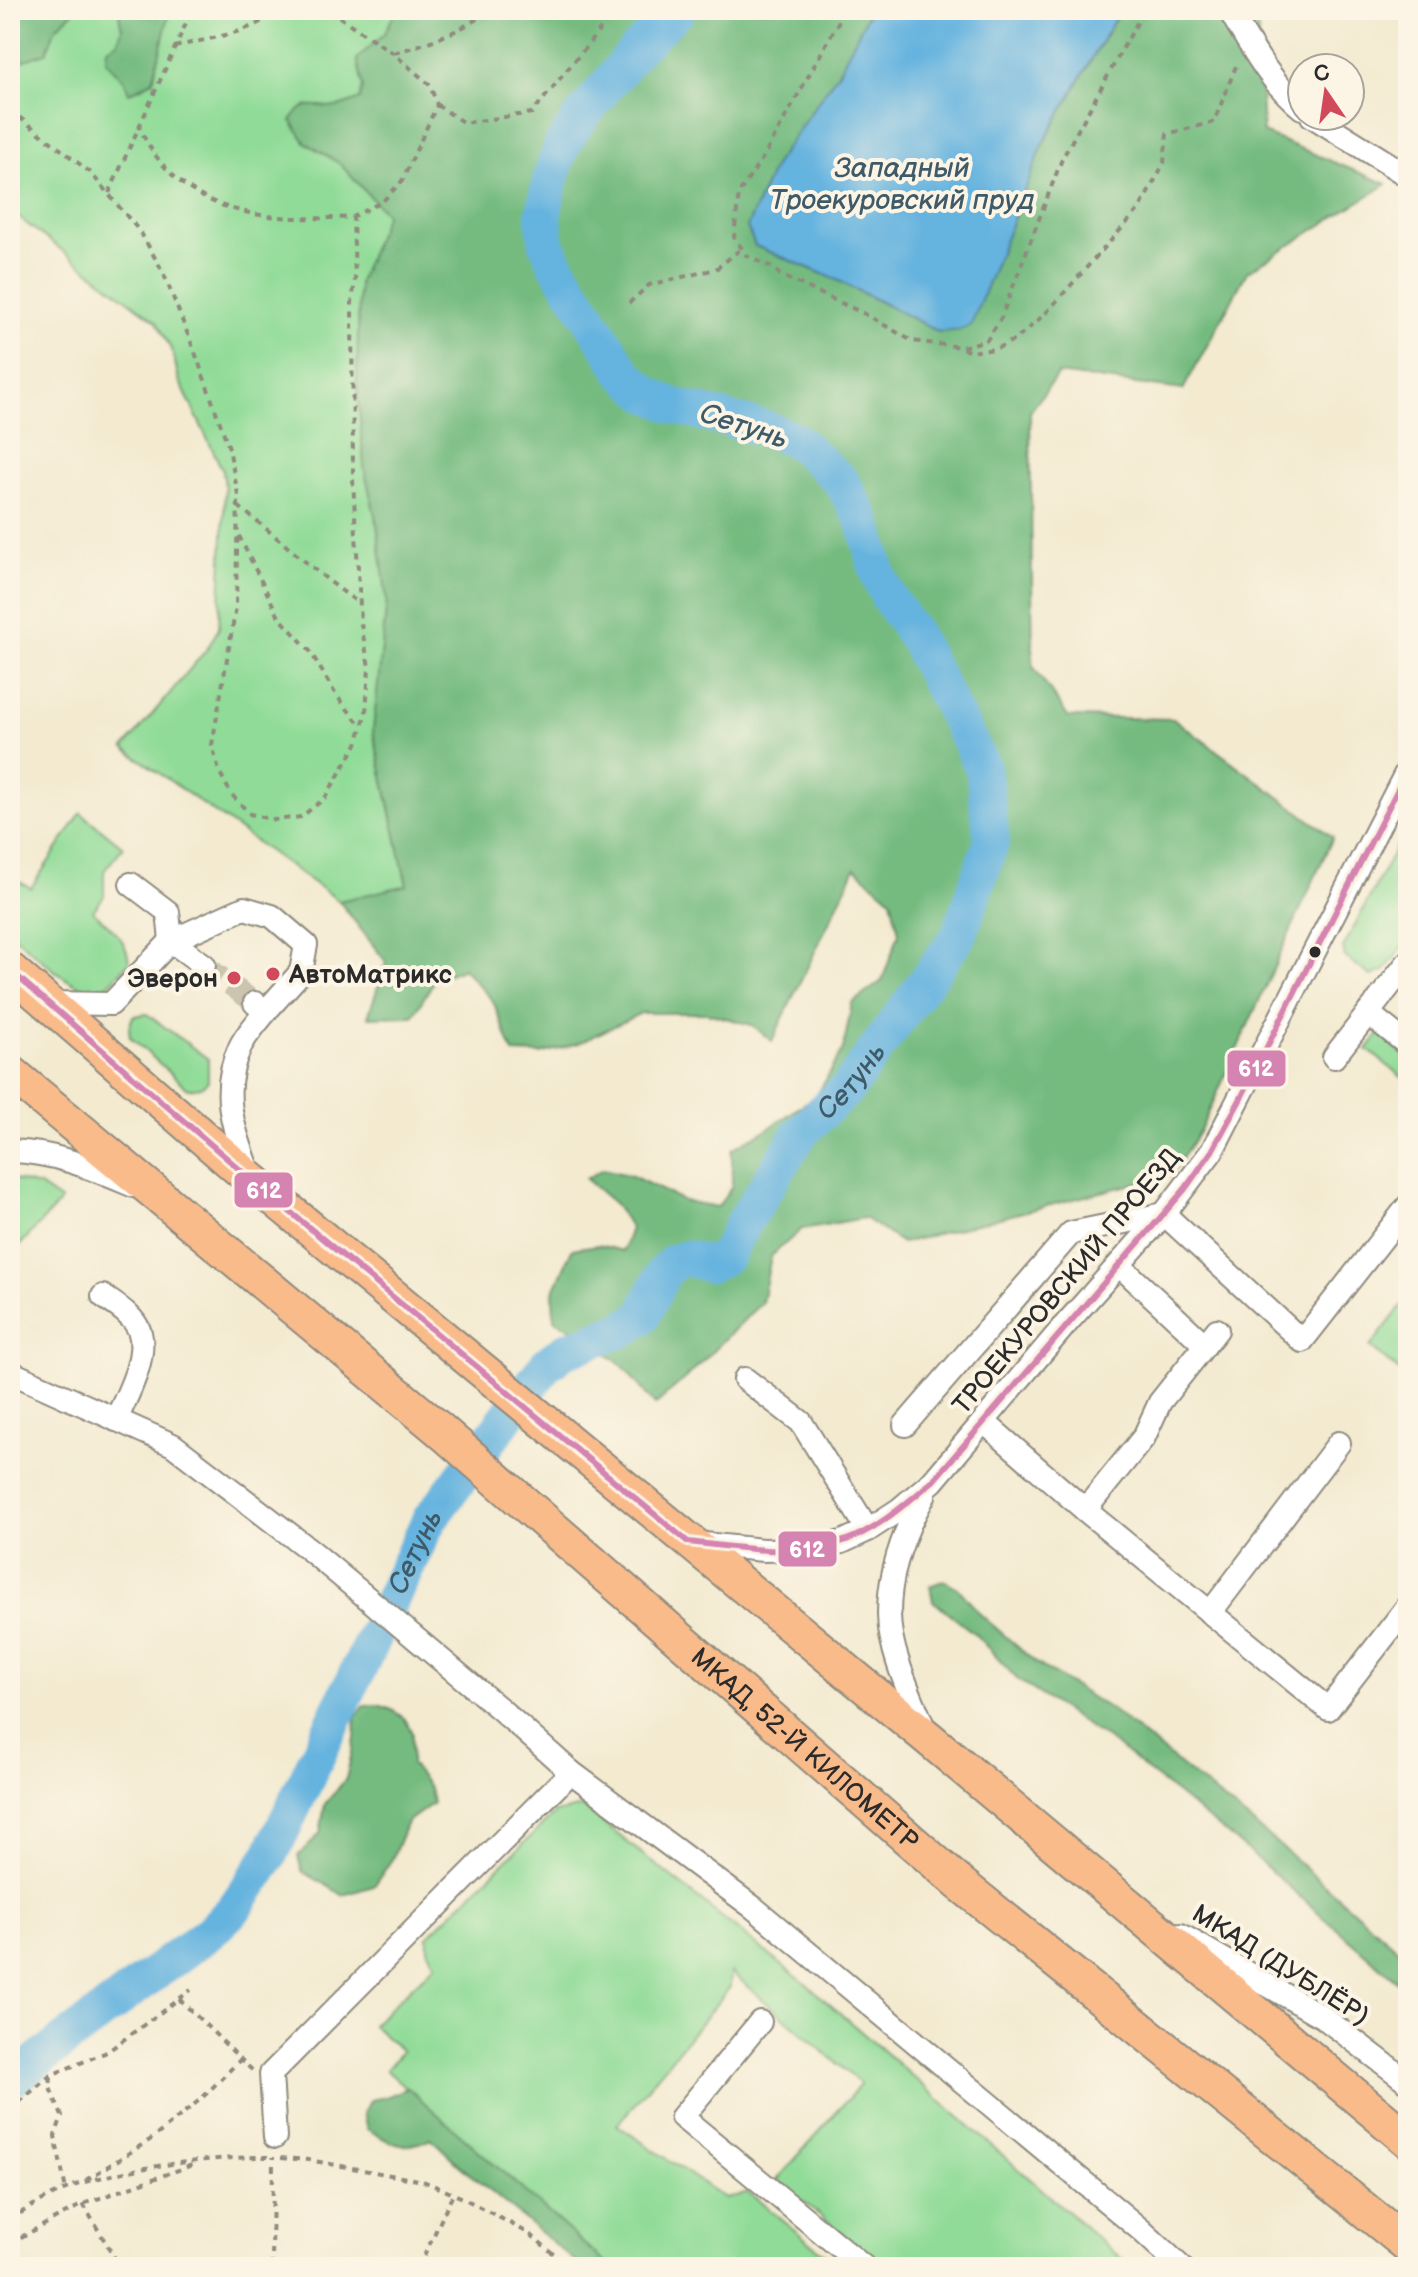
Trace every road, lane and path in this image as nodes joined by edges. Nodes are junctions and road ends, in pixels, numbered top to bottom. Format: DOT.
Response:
graph roads {
  1 [pos="192,10"];
  2 [pos="275,10"];
  3 [pos="329,10"];
  4 [pos="489,10"];
  5 [pos="616,10"];
  6 [pos="845,10"];
  7 [pos="1144,10"];
  8 [pos="1229,10"];
  9 [pos="1249,42"];
  10 [pos="175,47"];
  11 [pos="393,53"];
  12 [pos="1286,94"];
  13 [pos="437,105"];
  14 [pos="10,110"];
  15 [pos="139,127"];
  16 [pos="1338,132"];
  17 [pos="1408,176"];
  18 [pos="109,193"];
  19 [pos="353,217"];
  20 [pos="742,248"];
  21 [pos="629,303"];
  22 [pos="962,347"];
  23 [pos="238,506"];
  24 [pos="238,534"];
  25 [pos="360,604"];
  26 [pos="362,727"];
  27 [pos="1408,769"];
  28 [pos="131,884"];
  29 [pos="171,941"];
  30 [pos="1408,962"];
  31 [pos="204,965"];
  32 [pos="10,970"];
  33 [pos="49,1003"];
  34 [pos="1368,1013"];
  35 [pos="1408,1045"];
  36 [pos="1334,1057"];
  37 [pos="10,1072"];
  38 [pos="10,1151"];
  39 [pos="258,1186"];
  40 [pos="160,1197"];
  41 [pos="1408,1206"];
  42 [pos="1164,1214"];
  43 [pos="1119,1265"];
  44 [pos="103,1296"];
  45 [pos="10,1372"];
  46 [pos="745,1379"];
  47 [pos="116,1420"];
  48 [pos="984,1422"];
  49 [pos="905,1425"];
  50 [pos="1339,1443"];
  51 [pos="933,1481"];
  52 [pos="1085,1510"];
  53 [pos="868,1530"];
  54 [pos="688,1542"];
  55 [pos="1408,1606"];
  56 [pos="1210,1613"];
  57 [pos="928,1738"];
  58 [pos="571,1772"];
  59 [pos="1120,1899"];
  60 [pos="191,1990"];
  61 [pos="179,1999"];
  62 [pos="760,2022"];
  63 [pos="240,2060"];
  64 [pos="255,2073"];
  65 [pos="51,2075"];
  66 [pos="1408,2082"];
  67 [pos="10,2110"];
  68 [pos="1408,2140"];
  69 [pos="274,2147"];
  70 [pos="201,2162"];
  71 [pos="81,2183"];
  72 [pos="66,2190"];
  73 [pos="453,2194"];
  74 [pos="83,2204"];
  75 [pos="10,2220"];
  76 [pos="10,2243"];
  77 [pos="1408,2245"];
  78 [pos="120,2267"];
  79 [pos="272,2267"];
  80 [pos="419,2267"];
  81 [pos="569,2267"];
  82 [pos="864,2267"];
  83 [pos="1181,2267"];
  1 -- 10 [label="path"];
  2 -- 10 [label="path"];
  3 -- 11 [label="path"];
  4 -- 11 [label="path"];
  5 -- 13 [label="path"];
  6 -- 20 [label="path"];
  7 -- 22 [label="path"];
  8 -- 9 [label="street"];
  9 -- 12 [label="street"];
  9 -- 22 [label="path"];
  10 -- 15 [label="path"];
  11 -- 13 [label="path"];
  13 -- 19 [label="path"];
  14 -- 18 [label="path"];
  15 -- 18 [label="path"];
  15 -- 19 [label="path"];
  16 -- 17 [label="street"];
  18 -- 23 [label="path"];
  19 -- 25 [label="path"];
  20 -- 21 [label="path"];
  20 -- 22 [label="path"];
  23 -- 24 [label="path"];
  23 -- 25 [label="path"];
  24 -- 26 [label="path"];
  24 -- 26 [label="path"];
  25 -- 26 [label="path"];
  27 -- 42 [label="street, ТРОЕКУРОВСКИЙ ПРОЕЗД"];
  28 -- 29 [label="street"];
  29 -- 31 [label="street"];
  29 -- 33 [label="street"];
  29 -- 39 [label="street"];
  30 -- 34 [label="street"];
  32 -- 33 [label="highway"];
  33 -- 39 [label="highway"];
  34 -- 35 [label="street"];
  34 -- 36 [label="street"];
  37 -- 40 [label="highway, МКАД, 52-Й КИЛОМЕТР"];
  38 -- 40 [label="street"];
  39 -- 54 [label="highway"];
  40 -- 77 [label="highway, МКАД, 52-Й КИЛОМЕТР"];
  41 -- 42 [label="street"];
  42 -- 43 [label="street, ТРОЕКУРОВСКИЙ ПРОЕЗД"];
  42 -- 49 [label="street"];
  43 -- 48 [label="street, ТРОЕКУРОВСКИЙ ПРОЕЗД"];
  43 -- 52 [label="street"];
  44 -- 47 [label="street"];
  45 -- 47 [label="street"];
  46 -- 53 [label="street"];
  47 -- 58 [label="street"];
  48 -- 51 [label="street, ТРОЕКУРОВСКИЙ ПРОЕЗД"];
  48 -- 52 [label="street"];
  50 -- 56 [label="street"];
  51 -- 53 [label="street, ТРОЕКУРОВСКИЙ ПРОЕЗД"];
  51 -- 57 [label="street, ТРОЕКУРОВСКИЙ ПРОЕЗД"];
  52 -- 56 [label="street"];
  53 -- 54 [label="street, ТРОЕКУРОВСКИЙ ПРОЕЗД"];
  54 -- 57 [label="highway"];
  55 -- 56 [label="street"];
  57 -- 59 [label="highway"];
  58 -- 69 [label="street"];
  58 -- 83 [label="street"];
  59 -- 66 [label="street, МКАД (ДУБЛЁР)"];
  59 -- 68 [label="highway"];
  60 -- 61 [label="path"];
  61 -- 63 [label="path"];
  61 -- 65 [label="path"];
  62 -- 82 [label="street"];
  63 -- 64 [label="path"];
  63 -- 71 [label="path"];
  65 -- 67 [label="path"];
  65 -- 72 [label="path"];
  69 -- 70 [label="path"];
  69 -- 73 [label="path"];
  69 -- 79 [label="path"];
  70 -- 71 [label="path"];
  70 -- 74 [label="path"];
  71 -- 72 [label="path"];
  72 -- 75 [label="path"];
  73 -- 80 [label="path"];
  73 -- 81 [label="path"];
  74 -- 76 [label="path"];
  74 -- 78 [label="path"];
}
